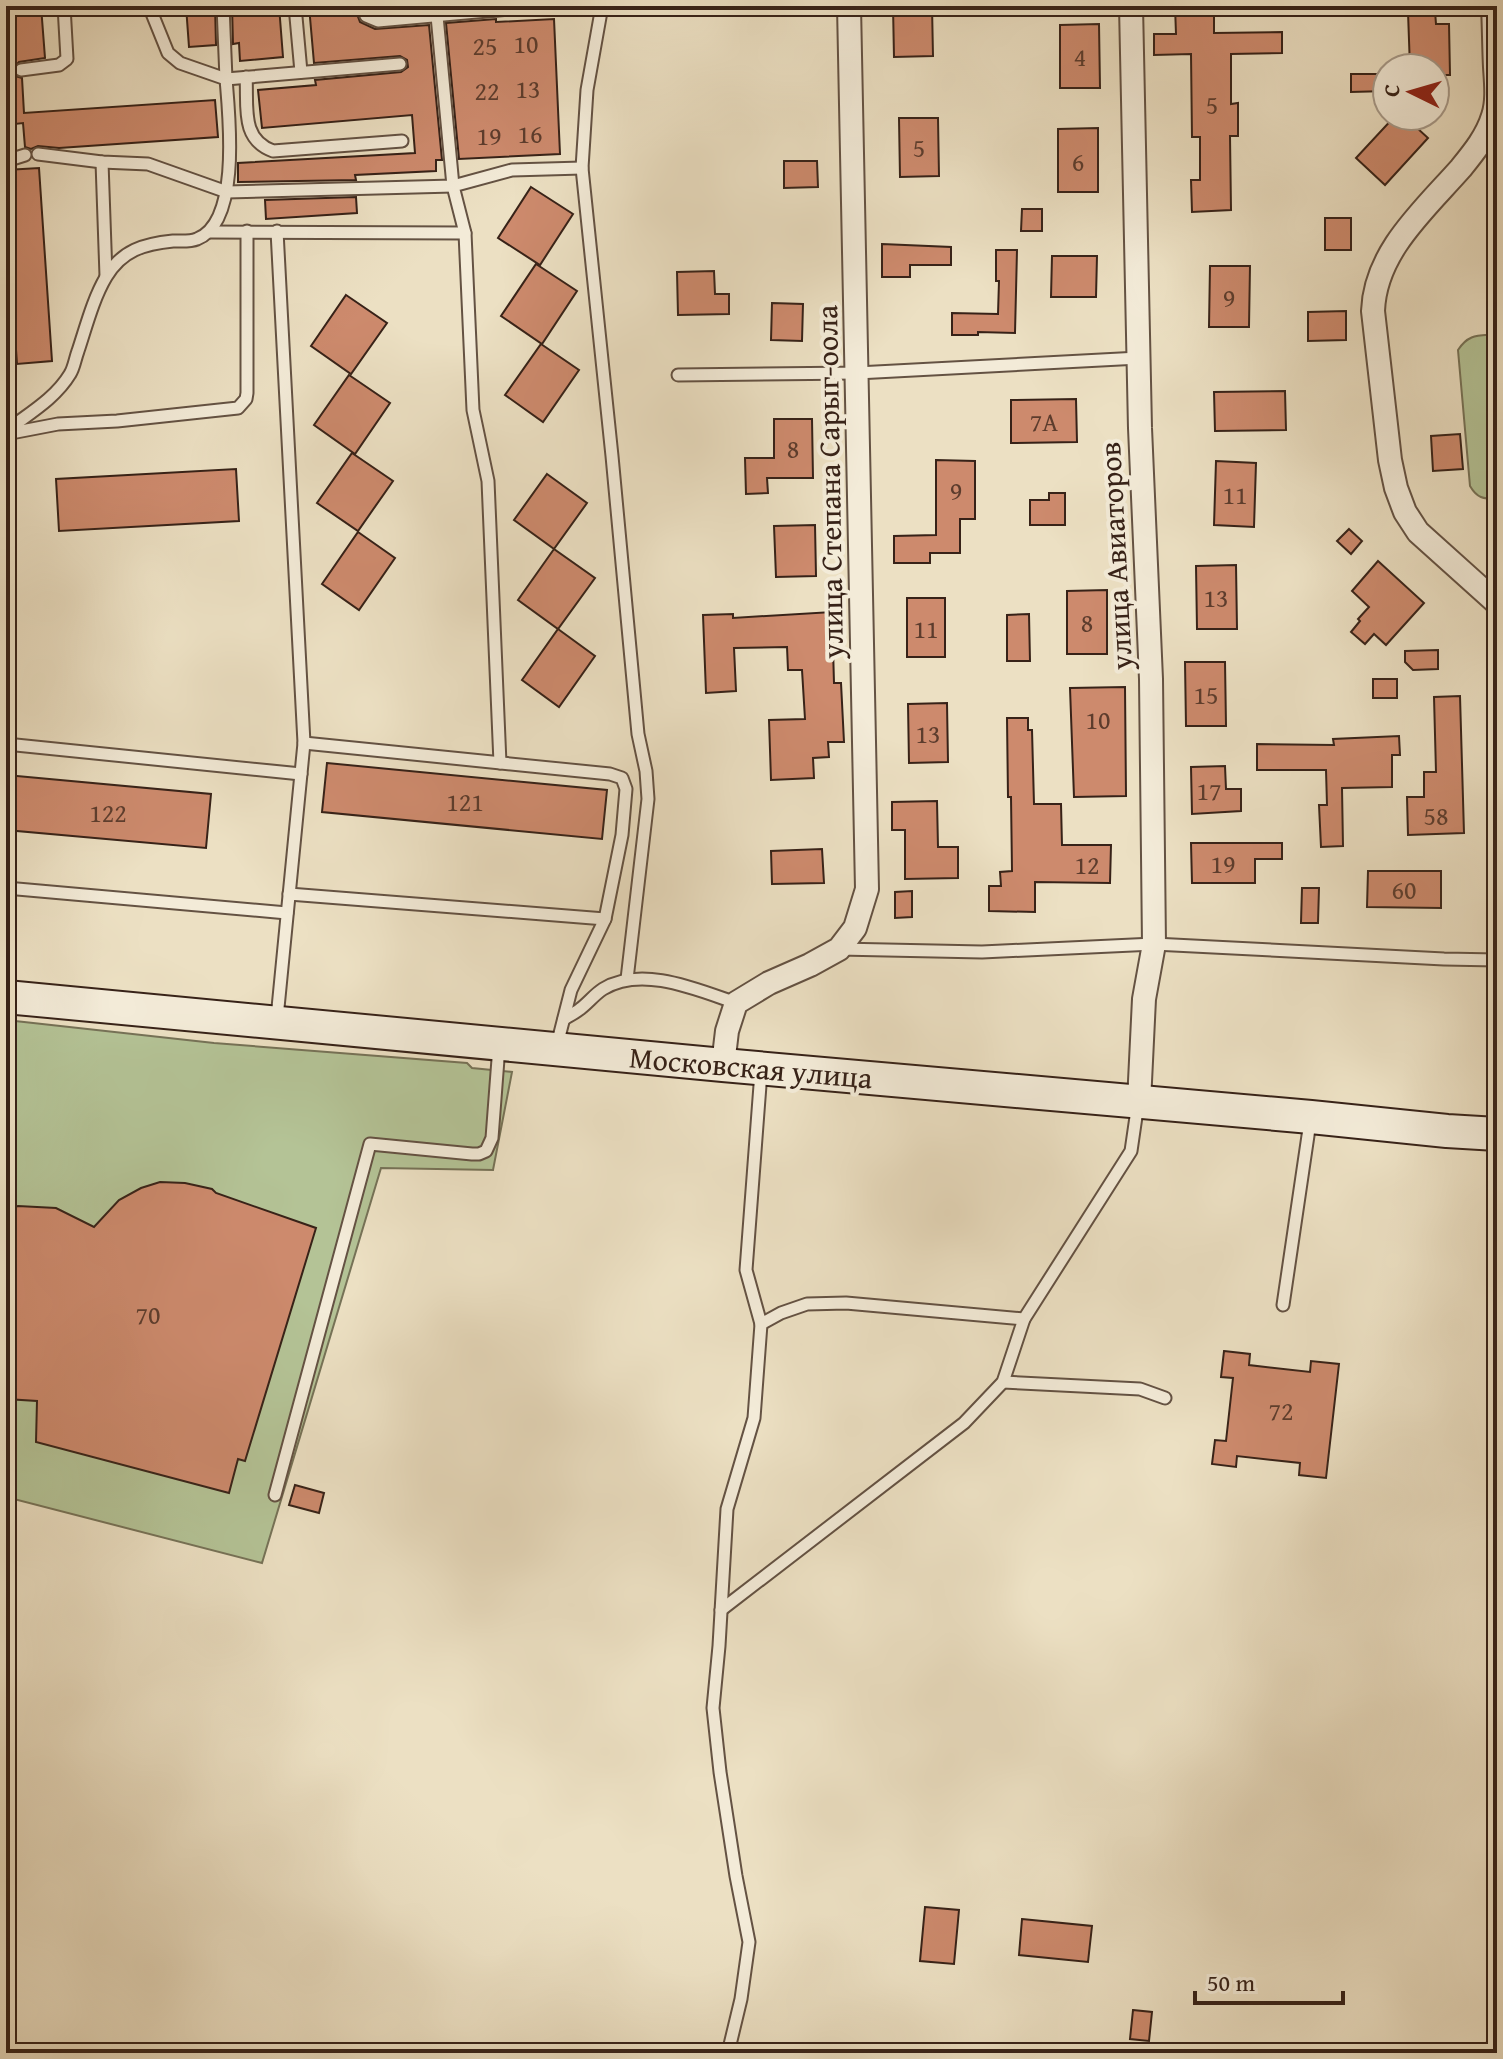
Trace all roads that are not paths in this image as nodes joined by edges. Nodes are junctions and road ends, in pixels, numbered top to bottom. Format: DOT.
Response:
graph roads {
  1 [pos="64,6"];
  2 [pos="149,6"];
  3 [pos="223,6"];
  4 [pos="295,6"];
  5 [pos="362,6"];
  6 [pos="542,6"];
  7 [pos="602,6"];
  8 [pos="849,6"];
  9 [pos="1131,6"];
  10 [pos="1493,6"];
  11 [pos="417,12"];
  12 [pos="437,16"];
  13 [pos="400,64"];
  14 [pos="21,70"];
  15 [pos="301,72"];
  16 [pos="246,77"];
  17 [pos="226,79"];
  18 [pos="402,141"];
  19 [pos="1488,143"];
  20 [pos="38,154"];
  21 [pos="25,155"];
  22 [pos="6,161"];
  23 [pos="102,162"];
  24 [pos="582,168"];
  25 [pos="453,186"];
  26 [pos="227,192"];
  27 [pos="247,231"];
  28 [pos="277,231"];
  29 [pos="210,232"];
  30 [pos="465,233"];
  31 [pos="106,276"];
  32 [pos="1139,358"];
  33 [pos="857,373"];
  34 [pos="678,375"];
  35 [pos="6,433"];
  36 [pos="1497,603"];
  37 [pos="304,743"];
  38 [pos="6,744"];
  39 [pos="500,763"];
  40 [pos="301,774"];
  41 [pos="6,888"];
  42 [pos="289,894"];
  43 [pos="287,913"];
  44 [pos="605,919"];
  45 [pos="1154,944"];
  46 [pos="839,949"];
  47 [pos="1497,960"];
  48 [pos="627,979"];
  49 [pos="6,997"];
  50 [pos="736,1003"];
  51 [pos="277,1023"];
  52 [pos="560,1034"];
  53 [pos="499,1043"];
  54 [pos="723,1065"];
  55 [pos="761,1068"];
  56 [pos="1139,1102"];
  57 [pos="1311,1117"];
  58 [pos="1497,1134"];
  59 [pos="1283,1305"];
  60 [pos="1024,1319"];
  61 [pos="761,1324"];
  62 [pos="1003,1382"];
  63 [pos="1165,1398"];
  64 [pos="275,1495"];
  65 [pos="721,1610"];
  66 [pos="1497,2044"];
  67 [pos="728,2053"];
  68 [pos="1481,2053"];
  1 -- 14 [label="lane"];
  2 -- 17 [label="lane"];
  3 -- 17 [label="lane"];
  4 -- 15 [label="lane"];
  5 -- 11 [label="lane"];
  6 -- 12 [label="lane"];
  7 -- 24 [label="lane"];
  8 -- 33 [label="street, улица Степана Сарыг-оола"];
  9 -- 32 [label="street, улица Авиаторов"];
  10 -- 19 [label="street"];
  11 -- 12 [label="lane"];
  12 -- 25 [label="lane"];
  13 -- 15 [label="lane"];
  15 -- 16 [label="lane"];
  16 -- 17 [label="lane"];
  16 -- 18 [label="lane"];
  17 -- 26 [label="lane"];
  19 -- 36 [label="street"];
  20 -- 23 [label="lane"];
  21 -- 22 [label="lane"];
  23 -- 26 [label="lane"];
  23 -- 31 [label="lane"];
  24 -- 25 [label="lane"];
  24 -- 48 [label="lane"];
  25 -- 26 [label="lane"];
  25 -- 30 [label="lane"];
  26 -- 29 [label="lane"];
  27 -- 28 [label="lane"];
  27 -- 29 [label="lane"];
  27 -- 35 [label="lane"];
  28 -- 30 [label="lane"];
  28 -- 37 [label="lane"];
  29 -- 31 [label="lane"];
  30 -- 39 [label="lane"];
  31 -- 35 [label="lane"];
  32 -- 33 [label="lane"];
  32 -- 45 [label="street, улица Авиаторов"];
  33 -- 34 [label="lane"];
  33 -- 46 [label="street, улица Степана Сарыг-оола"];
  37 -- 39 [label="lane"];
  37 -- 40 [label="lane"];
  38 -- 40 [label="lane"];
  39 -- 44 [label="lane"];
  40 -- 42 [label="lane"];
  41 -- 43 [label="lane"];
  42 -- 43 [label="lane"];
  42 -- 44 [label="lane"];
  43 -- 51 [label="lane"];
  44 -- 52 [label="lane"];
  45 -- 46 [label="lane"];
  45 -- 47 [label="lane"];
  45 -- 56 [label="street, улица Авиаторов"];
  46 -- 50 [label="street"];
  48 -- 50 [label="lane"];
  48 -- 52 [label="lane"];
  49 -- 51 [label="main road, Московская улица"];
  50 -- 54 [label="street"];
  51 -- 53 [label="main road, Московская улица"];
  52 -- 53 [label="main road, Московская улица"];
  52 -- 54 [label="main road, Московская улица"];
  53 -- 64 [label="lane"];
  54 -- 55 [label="main road, Московская улица"];
  55 -- 56 [label="main road, Московская улица"];
  55 -- 61 [label="lane"];
  56 -- 57 [label="main road, Московская улица"];
  56 -- 60 [label="lane"];
  57 -- 58 [label="main road, Московская улица"];
  57 -- 59 [label="lane"];
  60 -- 61 [label="lane"];
  60 -- 62 [label="lane"];
  61 -- 65 [label="lane"];
  62 -- 63 [label="lane"];
  62 -- 65 [label="lane"];
  65 -- 67 [label="lane"];
  66 -- 68 [label="lane"];
}
